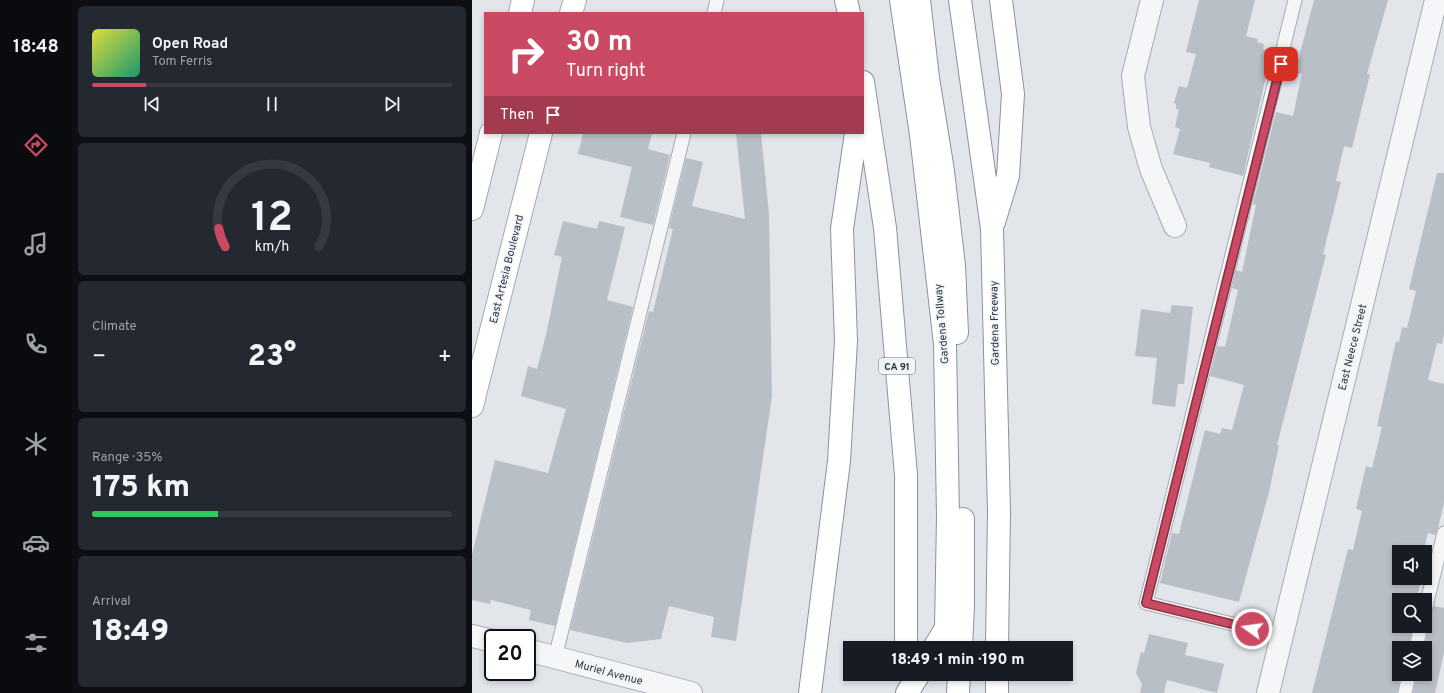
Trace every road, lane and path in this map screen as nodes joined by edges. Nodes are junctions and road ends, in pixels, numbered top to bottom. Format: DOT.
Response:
graph roads {
  1 [pos="523,0"];
  2 [pos="574,0"];
  3 [pos="717,0"];
  4 [pos="846,0"];
  5 [pos="901,0"];
  6 [pos="919,0"];
  7 [pos="960,0"];
  8 [pos="1001,0"];
  9 [pos="1152,0"];
  10 [pos="1295,0"];
  11 [pos="1436,0"];
  12 [pos="520,12"];
  13 [pos="571,12"];
  14 [pos="714,12"];
  15 [pos="849,12"];
  16 [pos="864,92"];
  17 [pos="491,134"];
  18 [pos="541,134"];
  19 [pos="684,134"];
  20 [pos="856,134"];
  21 [pos="472,209"];
  22 [pos="1175,226"];
  23 [pos="992,229"];
  24 [pos="472,406"];
  25 [pos="1444,533"];
  26 [pos="1429,593"];
  27 [pos="472,636"];
  28 [pos="1282,636"];
  29 [pos="484,639"];
  30 [pos="906,641"];
  31 [pos="938,641"];
  32 [pos="961,641"];
  33 [pos="997,641"];
  34 [pos="536,653"];
  35 [pos="555,658"];
  36 [pos="906,681"];
  37 [pos="915,681"];
  38 [pos="959,681"];
  39 [pos="997,681"];
  40 [pos="1407,681"];
  41 [pos="691,693"];
  42 [pos="810,693"];
  43 [pos="907,693"];
  44 [pos="958,693"];
  45 [pos="997,693"];
  46 [pos="1268,693"];
  47 [pos="1404,693"];
  1 -- 12 [label="main road"];
  2 -- 13 [label="main road"];
  3 -- 14 [label="lane"];
  4 -- 15 [label="main road"];
  5 -- 31 [label="main road, Gardena Tollway"];
  6 -- 32 [label="main road, Gardena Tollway"];
  7 -- 23 [label="main road, Gardena Freeway"];
  8 -- 23 [label="main road"];
  9 -- 22 [label="street"];
  10 -- 28 [label="lane"];
  11 -- 28 [label="street, East Neece Street"];
  16 -- 30 [label="main road, CA 91"];
  17 -- 21 [label="main road"];
  18 -- 24 [label="main road, East Artesia Boulevard"];
  19 -- 35 [label="lane"];
  20 -- 42 [label="main road"];
  23 -- 33 [label="main road, Gardena Freeway"];
  25 -- 26 [label="lane"];
  27 -- 29 [label="street"];
  28 -- 46 [label="street, East Neece Street"];
  34 -- 35 [label="street, Muriel Avenue"];
  35 -- 41 [label="street, Muriel Avenue"];
  36 -- 43 [label="main road"];
  37 -- 43 [label="main road"];
  38 -- 44 [label="main road"];
  39 -- 45 [label="main road"];
  40 -- 47 [label="lane"];
}
